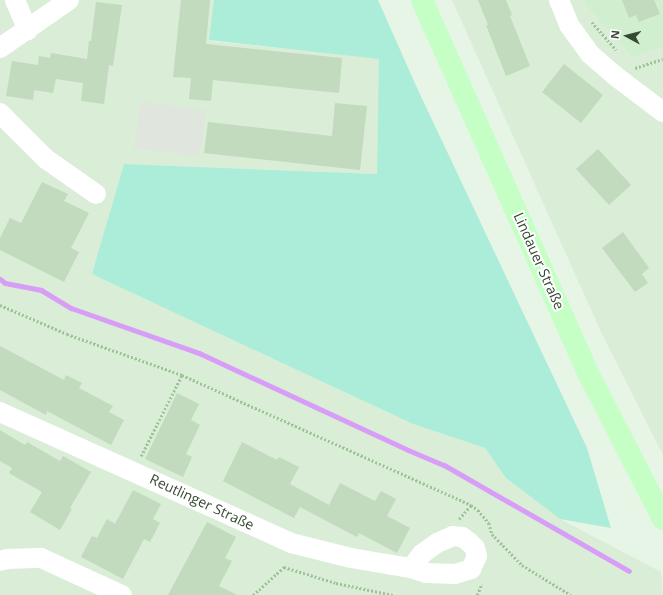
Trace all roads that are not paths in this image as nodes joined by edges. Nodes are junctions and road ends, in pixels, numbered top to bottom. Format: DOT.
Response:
graph roads {
  1 [pos="15,0"];
  2 [pos="69,0"];
  3 [pos="422,0"];
  4 [pos="559,0"];
  5 [pos="28,30"];
  6 [pos="0,48"];
  7 [pos="663,112"];
  8 [pos="0,113"];
  9 [pos="96,194"];
  10 [pos="0,412"];
  11 [pos="663,518"];
  12 [pos="0,561"];
  13 [pos="411,568"];
  14 [pos="122,595"];
  1 -- 5 [label="street"];
  2 -- 5 [label="street"];
  3 -- 11 [label="main road, Lindauer Straße"];
  4 -- 7 [label="street"];
  5 -- 6 [label="street"];
  8 -- 9 [label="street"];
  10 -- 13 [label="street, Reutlinger Straße"];
  12 -- 14 [label="street"];
}
